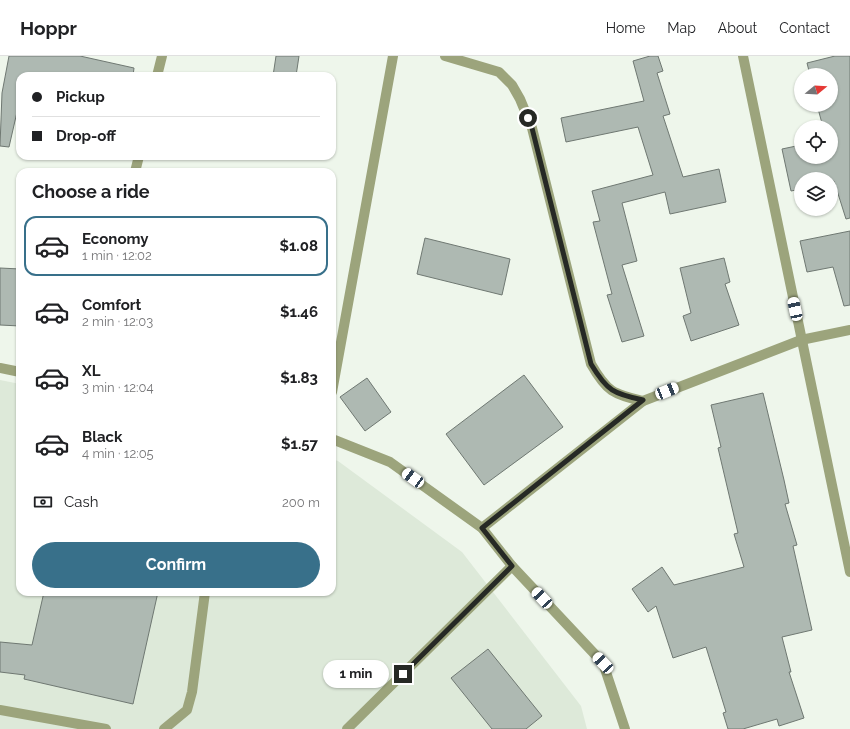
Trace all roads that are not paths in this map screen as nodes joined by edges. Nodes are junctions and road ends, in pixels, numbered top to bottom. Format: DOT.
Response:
graph roads {
  1 [pos="162,56"];
  2 [pos="393,56"];
  3 [pos="445,56"];
  4 [pos="743,56"];
  5 [pos="158,72"];
  6 [pos="850,330"];
  7 [pos="801,340"];
  8 [pos="0,368"];
  9 [pos="336,370"];
  10 [pos="16,371"];
  11 [pos="643,400"];
  12 [pos="336,441"];
  13 [pos="482,528"];
  14 [pos="848,550"];
  15 [pos="512,566"];
  16 [pos="850,572"];
  17 [pos="204,596"];
  18 [pos="0,710"];
  19 [pos="106,729"];
  20 [pos="164,729"];
  21 [pos="347,729"];
  22 [pos="624,729"];
  1 -- 5 [label="street"];
  2 -- 9 [label="street"];
  3 -- 11 [label="street"];
  4 -- 7 [label="street"];
  6 -- 7 [label="street"];
  7 -- 11 [label="street"];
  7 -- 14 [label="street"];
  8 -- 10 [label="street"];
  11 -- 13 [label="street"];
  12 -- 13 [label="street"];
  13 -- 15 [label="street"];
  14 -- 16 [label="street"];
  15 -- 21 [label="street"];
  15 -- 22 [label="street"];
  17 -- 20 [label="street"];
  18 -- 19 [label="street"];
}
